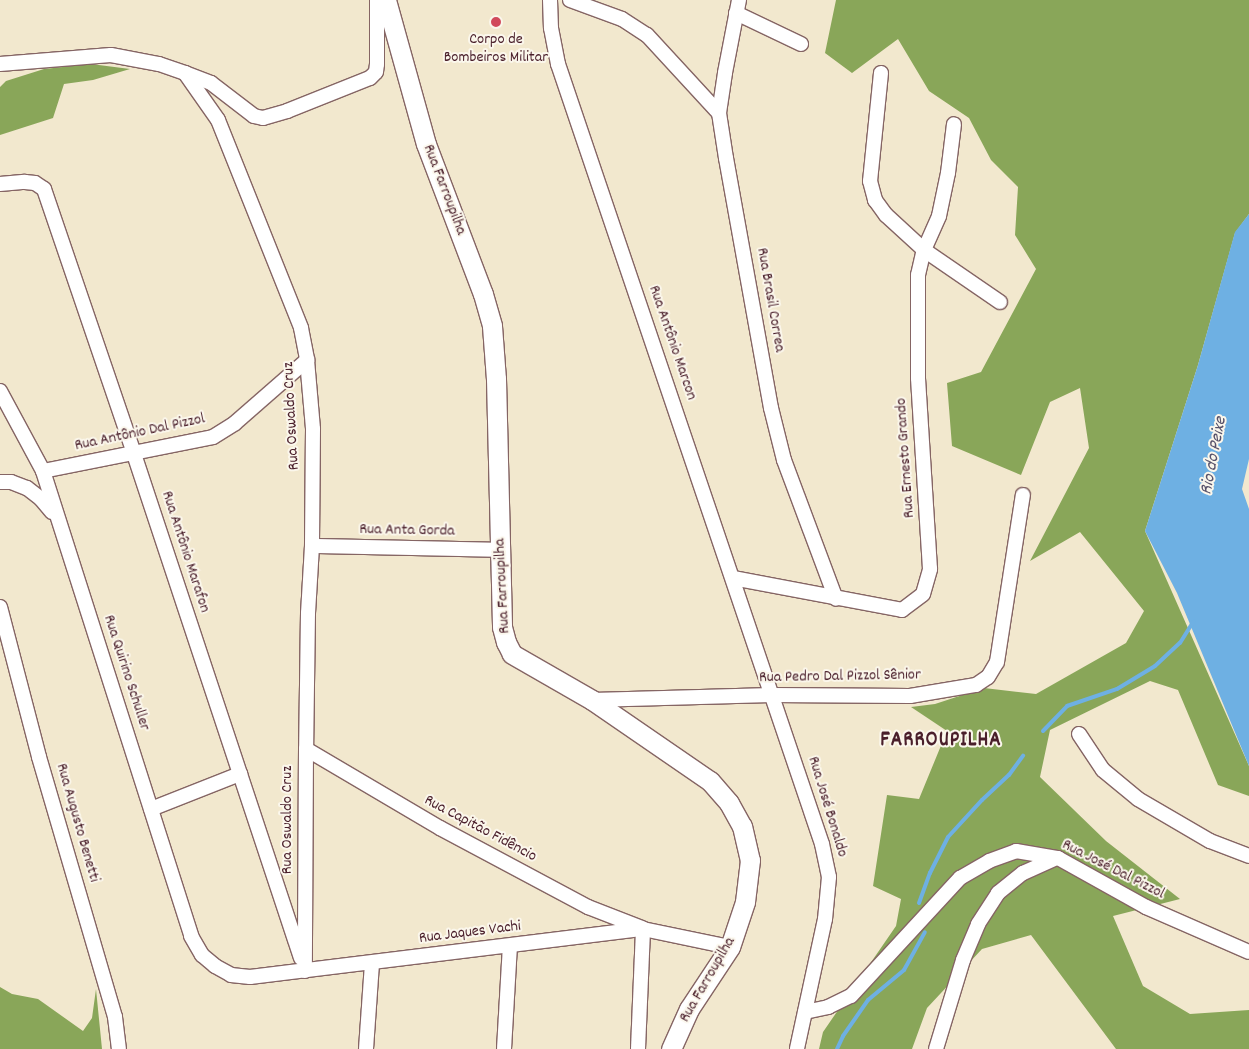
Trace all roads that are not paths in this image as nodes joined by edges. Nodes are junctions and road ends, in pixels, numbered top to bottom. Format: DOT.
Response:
graph roads {
  1 [pos="377,0"];
  2 [pos="386,0"];
  3 [pos="550,0"];
  4 [pos="570,0"];
  5 [pos="738,6"];
  6 [pos="802,44"];
  7 [pos="0,64"];
  8 [pos="882,73"];
  9 [pos="185,74"];
  10 [pos="719,113"];
  11 [pos="954,124"];
  12 [pos="0,184"];
  13 [pos="924,250"];
  14 [pos="1000,302"];
  15 [pos="307,360"];
  16 [pos="0,390"];
  17 [pos="134,454"];
  18 [pos="43,471"];
  19 [pos="0,482"];
  20 [pos="1024,495"];
  21 [pos="57,518"];
  22 [pos="312,546"];
  23 [pos="500,550"];
  24 [pos="733,578"];
  25 [pos="836,599"];
  26 [pos="0,607"];
  27 [pos="772,695"];
  28 [pos="592,700"];
  29 [pos="1079,734"];
  30 [pos="306,749"];
  31 [pos="240,774"];
  32 [pos="151,809"];
  33 [pos="1249,856"];
  34 [pos="1058,858"];
  35 [pos="643,929"];
  36 [pos="510,946"];
  37 [pos="730,947"];
  38 [pos="1249,952"];
  39 [pos="372,963"];
  40 [pos="215,966"];
  41 [pos="306,971"];
  42 [pos="805,1012"];
  43 [pos="119,1049"];
  44 [pos="366,1049"];
  45 [pos="504,1049"];
  46 [pos="638,1049"];
  47 [pos="671,1049"];
  48 [pos="797,1049"];
  49 [pos="936,1049"];
  1 -- 9 [label="street"];
  2 -- 23 [label="street, Rua Farroupilha"];
  3 -- 24 [label="street, Rua Antônio Marcon"];
  4 -- 10 [label="street"];
  5 -- 6 [label="street"];
  5 -- 10 [label="street, Rua Brasil Correa"];
  7 -- 9 [label="street"];
  8 -- 13 [label="street"];
  9 -- 15 [label="street, Rua Oswaldo Cruz"];
  10 -- 25 [label="street, Rua Brasil Correa"];
  11 -- 13 [label="street, Rua Ernesto Grando"];
  12 -- 17 [label="street, Rua Antônio Marafon"];
  13 -- 14 [label="street"];
  13 -- 25 [label="street, Rua Ernesto Grando"];
  15 -- 17 [label="street, Rua Antônio Dal Pizzol"];
  15 -- 22 [label="street, Rua Oswaldo Cruz"];
  16 -- 18 [label="street, Rua Quirino Schuller"];
  17 -- 18 [label="street, Rua Antônio Dal Pizzol"];
  17 -- 31 [label="street, Rua Antônio Marafon"];
  18 -- 21 [label="street, Rua Quirino Schuller"];
  19 -- 21 [label="street"];
  20 -- 27 [label="street, Rua Pedro Dal Pizzol Sênior"];
  21 -- 32 [label="street, Rua Quirino Schuller"];
  22 -- 23 [label="street, Rua Anta Gorda"];
  22 -- 30 [label="street, Rua Oswaldo Cruz"];
  23 -- 28 [label="street, Rua Farroupilha"];
  24 -- 25 [label="street, Rua Ernesto Grando"];
  24 -- 27 [label="street, Rua Antônio Marcon"];
  26 -- 43 [label="street, Rua Augusto Benetti"];
  27 -- 28 [label="street, Rua Pedro Dal Pizzol Sênior"];
  27 -- 42 [label="street, Rua José Bonaldo"];
  28 -- 37 [label="street, Rua Farroupilha"];
  29 -- 33 [label="street"];
  30 -- 35 [label="street, Rua Capitão Fidêncio"];
  30 -- 41 [label="street, Rua Oswaldo Cruz"];
  31 -- 32 [label="street"];
  31 -- 41 [label="street, Rua Antônio Marafon"];
  32 -- 40 [label="street, Rua Quirino Schuller"];
  34 -- 38 [label="street, Rua José Dal Pizzol"];
  34 -- 42 [label="street, Rua José Dal Pizzol"];
  34 -- 49 [label="street"];
  35 -- 36 [label="street, Rua Jaques Vachi"];
  35 -- 37 [label="street, Rua Jaques Vachi"];
  35 -- 46 [label="street"];
  36 -- 39 [label="street, Rua Jaques Vachi"];
  36 -- 45 [label="street"];
  37 -- 47 [label="street, Rua Farroupilha"];
  39 -- 41 [label="street, Rua Jaques Vachi"];
  39 -- 44 [label="street"];
  40 -- 41 [label="street, Rua Jaques Vachi"];
  42 -- 48 [label="street, Rua José Bonaldo"];
}
